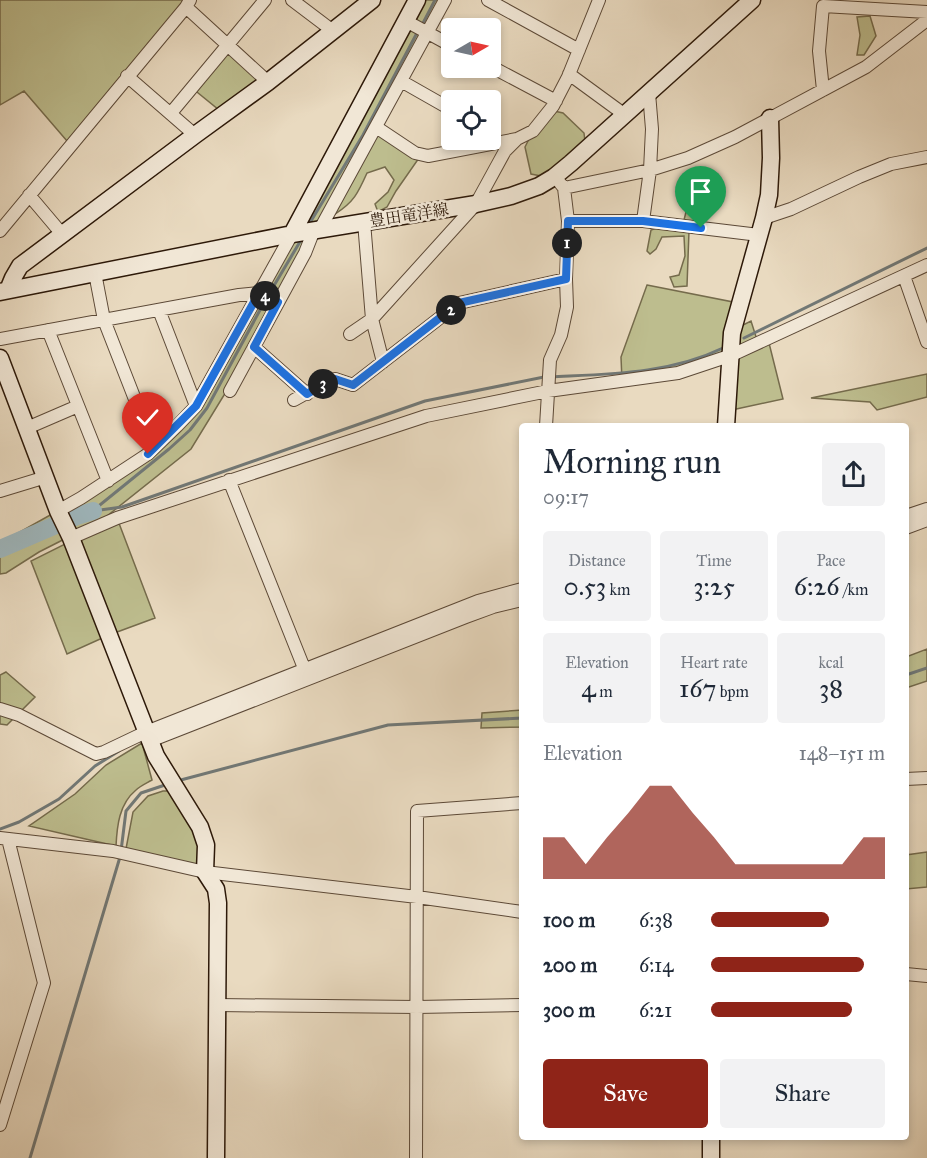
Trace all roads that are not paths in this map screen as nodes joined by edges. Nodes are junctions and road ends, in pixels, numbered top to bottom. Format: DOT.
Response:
graph roads {
  1 [pos="264,0"];
  2 [pos="292,0"];
  3 [pos="372,0"];
  4 [pos="445,0"];
  5 [pos="488,0"];
  6 [pos="599,0"];
  7 [pos="752,0"];
  8 [pos="188,4"];
  9 [pos="409,7"];
  10 [pos="927,12"];
  11 [pos="927,20"];
  12 [pos="333,31"];
  13 [pos="427,33"];
  14 [pos="441,40"];
  15 [pos="228,45"];
  16 [pos="579,50"];
  17 [pos="501,72"];
  18 [pos="569,74"];
  19 [pos="127,76"];
  20 [pos="401,81"];
  21 [pos="268,82"];
  22 [pos="824,90"];
  23 [pos="649,93"];
  24 [pos="556,100"];
  25 [pos="441,104"];
  26 [pos="171,113"];
  27 [pos="625,115"];
  28 [pos="770,118"];
  29 [pos="376,127"];
  30 [pos="195,135"];
  31 [pos="517,140"];
  32 [pos="501,141"];
  33 [pos="451,150"];
  34 [pos="927,157"];
  35 [pos="650,170"];
  36 [pos="559,182"];
  37 [pos="29,195"];
  38 [pos="476,204"];
  39 [pos="764,218"];
  40 [pos="568,221"];
  41 [pos="643,221"];
  42 [pos="364,222"];
  43 [pos="317,230"];
  44 [pos="0,231"];
  45 [pos="62,234"];
  46 [pos="292,234"];
  47 [pos="759,235"];
  48 [pos="927,265"];
  49 [pos="94,273"];
  50 [pos="904,276"];
  51 [pos="566,279"];
  52 [pos="4,291"];
  53 [pos="259,293"];
  54 [pos="278,302"];
  55 [pos="159,310"];
  56 [pos="372,319"];
  57 [pos="104,320"];
  58 [pos="48,330"];
  59 [pos="350,334"];
  60 [pos="0,339"];
  61 [pos="927,342"];
  62 [pos="254,347"];
  63 [pos="732,355"];
  64 [pos="0,358"];
  65 [pos="383,362"];
  66 [pos="230,390"];
  67 [pos="548,391"];
  68 [pos="307,394"];
  69 [pos="294,400"];
  70 [pos="78,406"];
  71 [pos="196,406"];
  72 [pos="546,423"];
  73 [pos="726,423"];
  74 [pos="27,428"];
  75 [pos="154,448"];
  76 [pos="46,477"];
  77 [pos="229,480"];
  78 [pos="108,481"];
  79 [pos="0,491"];
  80 [pos="927,509"];
  81 [pos="58,511"];
  82 [pos="909,515"];
  83 [pos="927,520"];
  84 [pos="909,527"];
  85 [pos="71,538"];
  86 [pos="519,591"];
  87 [pos="519,601"];
  88 [pos="304,668"];
  89 [pos="0,709"];
  90 [pos="148,736"];
  91 [pos="927,778"];
  92 [pos="909,780"];
  93 [pos="519,803"];
  94 [pos="4,838"];
  95 [pos="205,872"];
  96 [pos="417,897"];
  97 [pos="519,912"];
  98 [pos="909,975"];
  99 [pos="927,976"];
  100 [pos="217,1005"];
  101 [pos="519,1005"];
  102 [pos="417,1007"];
  103 [pos="0,1125"];
  104 [pos="711,1140"];
  105 [pos="216,1158"];
  106 [pos="416,1158"];
  107 [pos="711,1158"];
  1 -- 15 [label="street"];
  2 -- 12 [label="street"];
  3 -- 12 [label="street"];
  4 -- 13 [label="street"];
  5 -- 16 [label="street"];
  6 -- 16 [label="street"];
  7 -- 23 [label="street, 豊田竜洋線"];
  8 -- 15 [label="street"];
  8 -- 19 [label="street"];
  9 -- 13 [label="street"];
  9 -- 46 [label="street"];
  10 -- 22 [label="street"];
  11 -- 22 [label="street"];
  12 -- 21 [label="street"];
  13 -- 14 [label="street"];
  13 -- 20 [label="street"];
  15 -- 21 [label="street"];
  15 -- 26 [label="street"];
  16 -- 18 [label="street"];
  17 -- 24 [label="street"];
  18 -- 24 [label="street"];
  18 -- 27 [label="street"];
  19 -- 26 [label="street"];
  19 -- 37 [label="street"];
  20 -- 25 [label="street"];
  20 -- 29 [label="street"];
  21 -- 30 [label="street"];
  22 -- 28 [label="street"];
  23 -- 27 [label="street, 豊田竜洋線"];
  23 -- 35 [label="street"];
  24 -- 31 [label="street"];
  26 -- 30 [label="street"];
  27 -- 36 [label="street, 豊田竜洋線"];
  28 -- 35 [label="street"];
  28 -- 39 [label="street"];
  29 -- 33 [label="street"];
  29 -- 43 [label="street"];
  30 -- 45 [label="street"];
  31 -- 32 [label="street"];
  31 -- 38 [label="street"];
  34 -- 39 [label="street"];
  35 -- 36 [label="street"];
  35 -- 41 [label="street"];
  36 -- 38 [label="street, 豊田竜洋線"];
  36 -- 40 [label="street"];
  37 -- 44 [label="street"];
  37 -- 45 [label="street"];
  38 -- 42 [label="street, 豊田竜洋線"];
  38 -- 56 [label="street"];
  39 -- 47 [label="street"];
  40 -- 41 [label="street"];
  40 -- 51 [label="street"];
  41 -- 47 [label="street"];
  42 -- 43 [label="street, 豊田竜洋線"];
  42 -- 56 [label="street"];
  43 -- 46 [label="street, 豊田竜洋線"];
  43 -- 54 [label="street"];
  45 -- 52 [label="street"];
  46 -- 49 [label="street, 豊田竜洋線"];
  46 -- 53 [label="street"];
  47 -- 63 [label="street"];
  48 -- 50 [label="street"];
  49 -- 52 [label="street, 豊田竜洋線"];
  49 -- 57 [label="street"];
  50 -- 61 [label="street"];
  50 -- 63 [label="street"];
  51 -- 65 [label="street"];
  51 -- 67 [label="street"];
  53 -- 54 [label="street"];
  53 -- 55 [label="street"];
  53 -- 71 [label="street"];
  54 -- 62 [label="street"];
  55 -- 57 [label="street"];
  55 -- 71 [label="street"];
  56 -- 59 [label="street"];
  56 -- 65 [label="street"];
  57 -- 58 [label="street"];
  57 -- 75 [label="street"];
  58 -- 60 [label="street"];
  58 -- 70 [label="street"];
  62 -- 66 [label="street"];
  62 -- 68 [label="street"];
  63 -- 67 [label="street"];
  63 -- 73 [label="street"];
  64 -- 74 [label="street"];
  65 -- 68 [label="street"];
  67 -- 72 [label="street"];
  67 -- 77 [label="street"];
  68 -- 69 [label="street"];
  70 -- 74 [label="street"];
  70 -- 78 [label="street"];
  71 -- 75 [label="street"];
  74 -- 76 [label="street"];
  75 -- 78 [label="street"];
  76 -- 79 [label="street"];
  76 -- 81 [label="street"];
  77 -- 85 [label="street"];
  77 -- 88 [label="street"];
  78 -- 81 [label="street"];
  80 -- 82 [label="street"];
  81 -- 85 [label="street"];
  83 -- 84 [label="street"];
  85 -- 90 [label="street"];
  86 -- 88 [label="street"];
  87 -- 90 [label="street"];
  88 -- 90 [label="street"];
  89 -- 90 [label="street"];
  90 -- 95 [label="street"];
  91 -- 92 [label="street"];
  93 -- 96 [label="street"];
  94 -- 95 [label="street"];
  94 -- 103 [label="street"];
  95 -- 96 [label="street"];
  95 -- 100 [label="street"];
  96 -- 97 [label="street"];
  96 -- 102 [label="street"];
  98 -- 99 [label="street"];
  100 -- 102 [label="street"];
  100 -- 105 [label="street"];
  101 -- 102 [label="street"];
  102 -- 106 [label="street"];
  104 -- 107 [label="street"];
}
